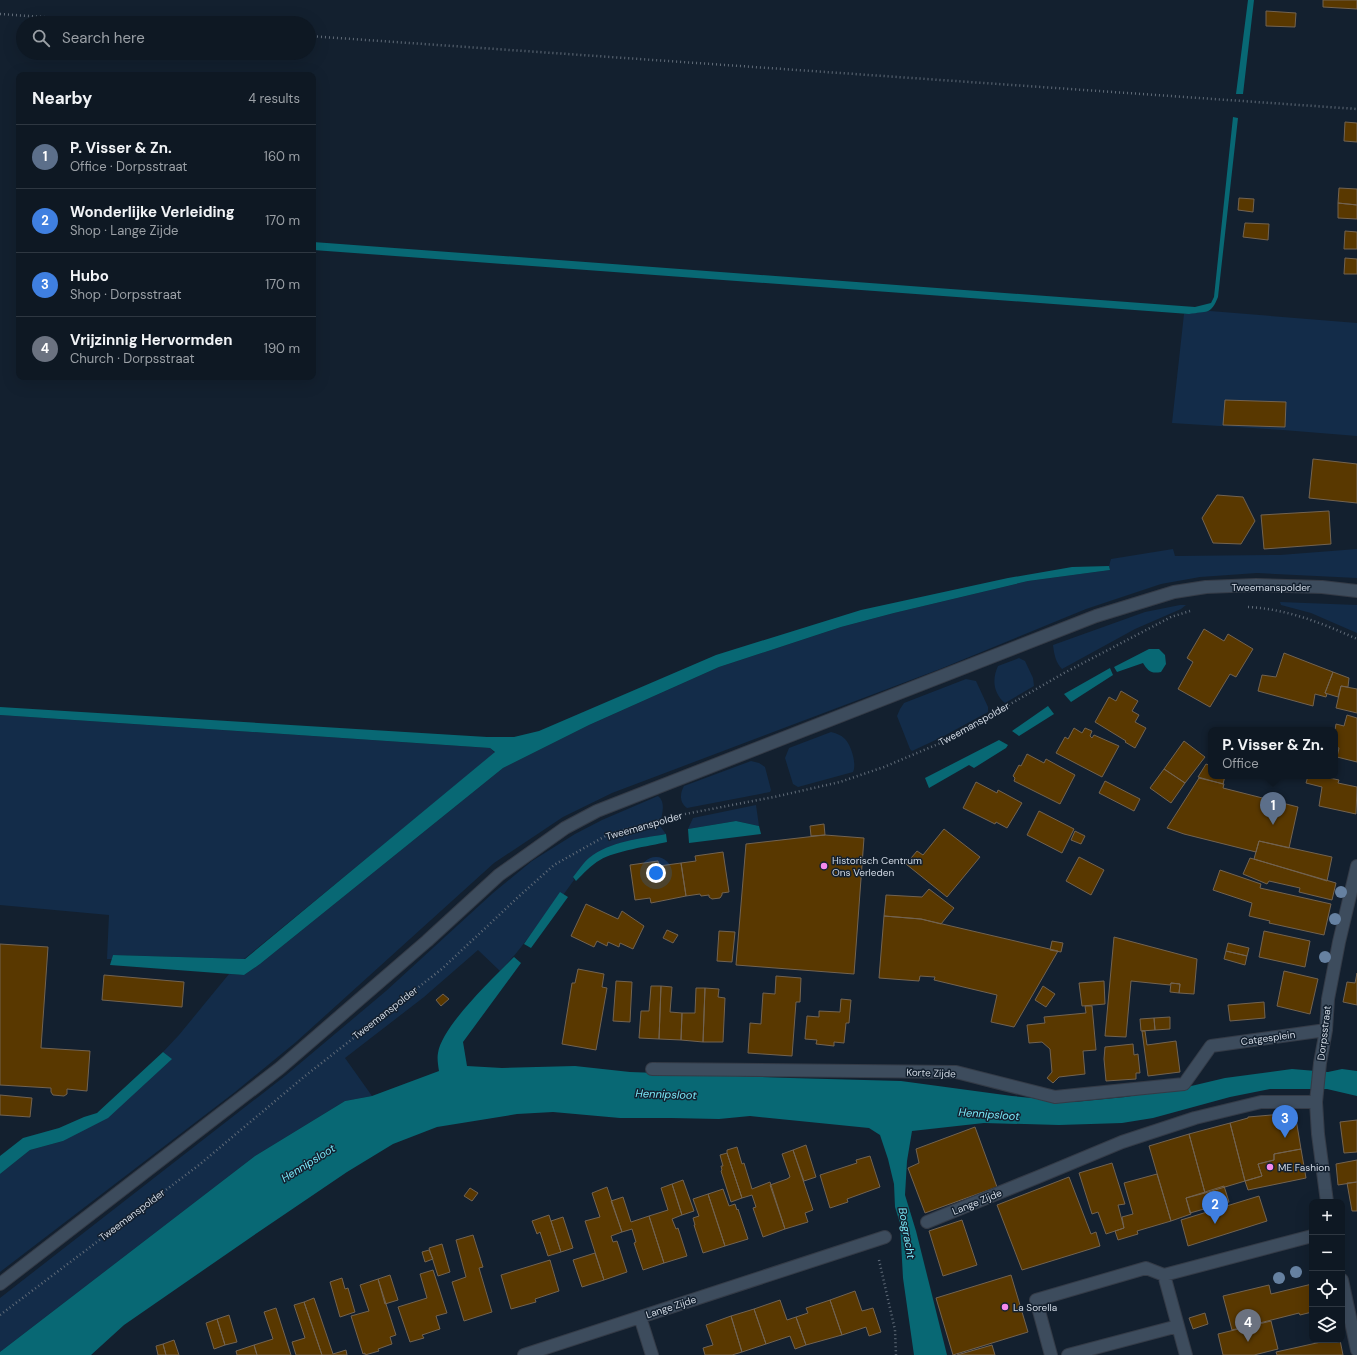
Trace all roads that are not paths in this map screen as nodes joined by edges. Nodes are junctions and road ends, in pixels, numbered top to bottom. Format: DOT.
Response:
graph roads {
  1 [pos="1357,591"];
  2 [pos="1357,866"];
  3 [pos="1326,1030"];
  4 [pos="1211,1046"];
  5 [pos="652,1069"];
  6 [pos="1316,1102"];
  7 [pos="1327,1199"];
  8 [pos="927,1222"];
  9 [pos="1309,1237"];
  10 [pos="880,1239"];
  11 [pos="1164,1275"];
  12 [pos="0,1284"];
  13 [pos="1345,1294"];
  14 [pos="640,1317"];
  15 [pos="1178,1326"];
  16 [pos="1357,1350"];
  17 [pos="524,1355"];
  18 [pos="652,1355"];
  19 [pos="1051,1355"];
  20 [pos="1068,1355"];
  21 [pos="1186,1355"];
  1 -- 12 [label="street, Tweemanspolder"];
  2 -- 3 [label="street, Dorpsstraat"];
  3 -- 4 [label="street, Catgesplein"];
  3 -- 6 [label="street, Dorpsstraat"];
  4 -- 5 [label="street, Korte Zijde"];
  6 -- 7 [label="street, Dorpsstraat"];
  6 -- 8 [label="street, Lange Zijde"];
  9 -- 11 [label="street"];
  10 -- 14 [label="street, Lange Zijde"];
  11 -- 15 [label="street"];
  11 -- 19 [label="street"];
  13 -- 16 [label="street"];
  14 -- 17 [label="street, Lange Zijde"];
  14 -- 18 [label="street, Lange Zijde"];
  15 -- 20 [label="street"];
  15 -- 21 [label="street"];
}
